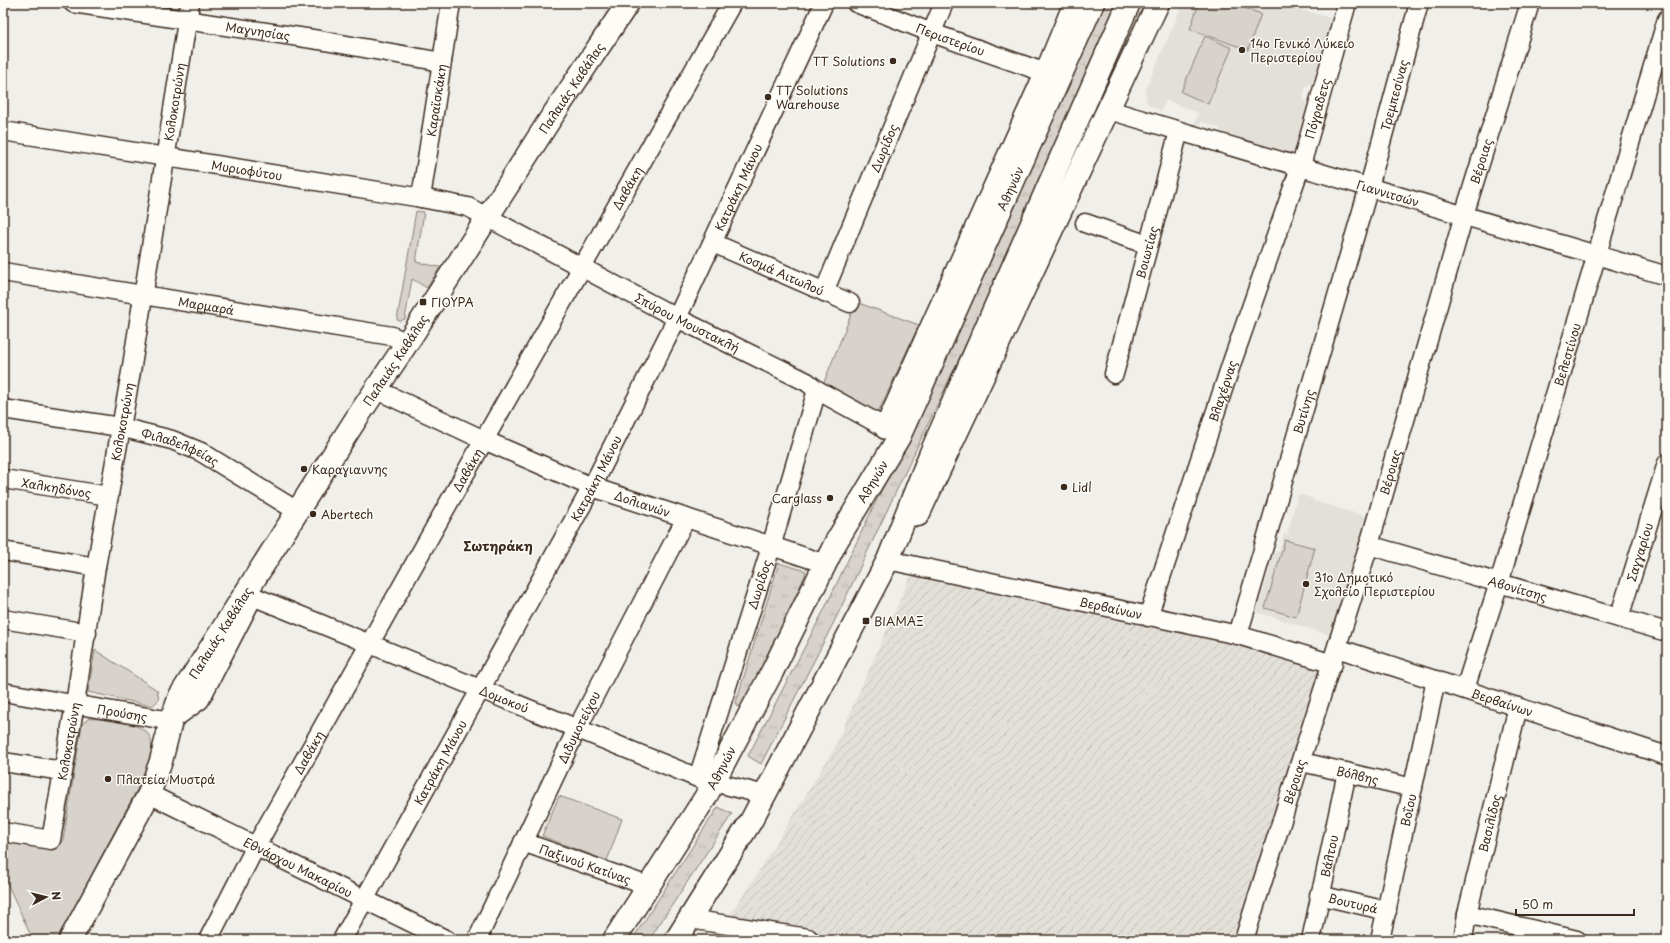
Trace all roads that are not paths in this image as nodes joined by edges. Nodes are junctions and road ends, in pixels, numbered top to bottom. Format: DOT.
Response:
graph roads {
  1 [pos="73,3"];
  2 [pos="190,3"];
  3 [pos="451,3"];
  4 [pos="628,3"];
  5 [pos="732,3"];
  6 [pos="824,3"];
  7 [pos="856,3"];
  8 [pos="944,3"];
  9 [pos="1075,3"];
  10 [pos="1093,3"];
  11 [pos="1129,3"];
  12 [pos="1158,3"];
  13 [pos="1347,3"];
  14 [pos="1419,3"];
  15 [pos="1530,3"];
  16 [pos="1667,18"];
  17 [pos="187,22"];
  18 [pos="932,33"];
  19 [pos="442,62"];
  20 [pos="1046,73"];
  21 [pos="1109,110"];
  22 [pos="3,131"];
  23 [pos="1179,131"];
  24 [pos="166,156"];
  25 [pos="1300,167"];
  26 [pos="1369,187"];
  27 [pos="421,198"];
  28 [pos="1464,215"];
  29 [pos="488,217"];
  30 [pos="1085,223"];
  31 [pos="713,243"];
  32 [pos="1148,245"];
  33 [pos="1596,254"];
  34 [pos="581,268"];
  35 [pos="3,272"];
  36 [pos="1667,276"];
  37 [pos="824,292"];
  38 [pos="143,295"];
  39 [pos="850,303"];
  40 [pos="677,318"];
  41 [pos="407,343"];
  42 [pos="1114,374"];
  43 [pos="377,390"];
  44 [pos="817,390"];
  45 [pos="3,409"];
  46 [pos="120,427"];
  47 [pos="886,428"];
  48 [pos="484,440"];
  49 [pos="1667,464"];
  50 [pos="3,479"];
  51 [pos="592,487"];
  52 [pos="109,496"];
  53 [pos="297,511"];
  54 [pos="686,518"];
  55 [pos="836,542"];
  56 [pos="1369,545"];
  57 [pos="771,547"];
  58 [pos="3,551"];
  59 [pos="888,560"];
  60 [pos="826,564"];
  61 [pos="96,567"];
  62 [pos="1499,583"];
  63 [pos="250,594"];
  64 [pos="1148,617"];
  65 [pos="1619,618"];
  66 [pos="3,619"];
  67 [pos="1667,632"];
  68 [pos="87,633"];
  69 [pos="1238,635"];
  70 [pos="370,644"];
  71 [pos="1335,656"];
  72 [pos="1436,680"];
  73 [pos="1465,689"];
  74 [pos="479,690"];
  75 [pos="3,692"];
  76 [pos="76,704"];
  77 [pos="1518,707"];
  78 [pos="170,722"];
  79 [pos="577,729"];
  80 [pos="1667,756"];
  81 [pos="3,762"];
  82 [pos="1302,762"];
  83 [pos="63,772"];
  84 [pos="1347,772"];
  85 [pos="705,781"];
  86 [pos="1413,788"];
  87 [pos="149,794"];
  88 [pos="765,796"];
  89 [pos="3,832"];
  90 [pos="523,842"];
  91 [pos="256,846"];
  92 [pos="648,886"];
  93 [pos="1320,895"];
  94 [pos="364,901"];
  95 [pos="1387,911"];
  96 [pos="1468,914"];
  97 [pos="690,919"];
  98 [pos="1539,935"];
  99 [pos="70,940"];
  100 [pos="208,940"];
  101 [pos="342,940"];
  102 [pos="447,940"];
  103 [pos="477,940"];
  104 [pos="614,940"];
  105 [pos="676,940"];
  106 [pos="810,940"];
  107 [pos="1244,940"];
  108 [pos="1311,940"];
  109 [pos="1380,940"];
  110 [pos="1463,940"];
  111 [pos="1577,940"];
  1 -- 17 [label="street, Μαγνησίας"];
  2 -- 17 [label="street, Κολοκοτρώνη"];
  3 -- 19 [label="street, Καραϊσκάκη"];
  4 -- 29 [label="main road, Παλαιάς Καβάλας"];
  5 -- 34 [label="street, Δαβάκη"];
  6 -- 31 [label="street, Κατράκη Μάνου"];
  7 -- 18 [label="street, Περιστερίου"];
  8 -- 18 [label="street, Δωρίδος"];
  9 -- 20 [label="main road, Αθηνών"];
  10 -- 55 [label="main road, Αθηνών"];
  11 -- 59 [label="main road"];
  12 -- 21 [label="main road"];
  13 -- 25 [label="street, Πόγραδετς"];
  14 -- 26 [label="street, Τρεμπεσίνας"];
  15 -- 28 [label="street, Βέροιας"];
  16 -- 33 [label="street, Βελεστίνου"];
  17 -- 19 [label="street, Μαγνησίας"];
  17 -- 24 [label="street, Κολοκοτρώνη"];
  18 -- 20 [label="street, Περιστερίου"];
  18 -- 37 [label="street, Δωρίδος"];
  19 -- 27 [label="street, Καραϊσκάκη"];
  20 -- 47 [label="main road, Αθηνών"];
  21 -- 23 [label="street, Γιαννιτσών"];
  21 -- 59 [label="main road"];
  22 -- 24 [label="street, Μυριοφύτου"];
  23 -- 25 [label="street, Γιαννιτσών"];
  23 -- 32 [label="street, Βοιωτίας"];
  24 -- 27 [label="street, Μυριοφύτου"];
  24 -- 38 [label="street, Κολοκοτρώνη"];
  25 -- 26 [label="street, Γιαννιτσών"];
  25 -- 64 [label="street, Βλαχέρνας"];
  26 -- 28 [label="street, Γιαννιτσών"];
  26 -- 69 [label="street, Βυτίνης"];
  27 -- 29 [label="street, Μυριοφύτου"];
  28 -- 33 [label="street, Γιαννιτσών"];
  28 -- 56 [label="street, Βέροιας"];
  29 -- 34 [label="street, Σπύρου Μουστακλή"];
  29 -- 41 [label="main road, Παλαιάς Καβάλας"];
  30 -- 32 [label="street"];
  31 -- 37 [label="street, Κοσμά Αιτωλού"];
  31 -- 40 [label="street, Κατράκη Μάνου"];
  32 -- 42 [label="street, Βοιωτίας"];
  33 -- 36 [label="street, Γιαννιτσών"];
  33 -- 62 [label="street, Βελεστίνου"];
  34 -- 40 [label="street, Σπύρου Μουστακλή"];
  34 -- 48 [label="street, Δαβάκη"];
  35 -- 38 [label="street, Μαρμαρά"];
  37 -- 39 [label="street, Κοσμά Αιτωλού"];
  38 -- 41 [label="street, Μαρμαρά"];
  38 -- 46 [label="street, Κολοκοτρώνη"];
  40 -- 44 [label="street, Σπύρου Μουστακλή"];
  40 -- 51 [label="street, Κατράκη Μάνου"];
  41 -- 43 [label="main road, Παλαιάς Καβάλας"];
  43 -- 48 [label="street, Δολιανών"];
  43 -- 53 [label="main road, Παλαιάς Καβάλας"];
  44 -- 47 [label="street, Σπύρου Μουστακλή"];
  44 -- 57 [label="street, Δωρίδος"];
  45 -- 46 [label="street, Φιλαδελφείας"];
  46 -- 52 [label="street, Κολοκοτρώνη"];
  46 -- 53 [label="street, Φιλαδελφείας"];
  47 -- 55 [label="main road, Αθηνών"];
  48 -- 51 [label="street, Δολιανών"];
  48 -- 70 [label="street, Δαβάκη"];
  49 -- 65 [label="street, Σαγγαρίου"];
  50 -- 52 [label="street, Χαλκηδόνος"];
  51 -- 54 [label="street, Δολιανών"];
  51 -- 74 [label="street, Κατράκη Μάνου"];
  52 -- 61 [label="street, Κολοκοτρώνη"];
  53 -- 63 [label="main road, Παλαιάς Καβάλας"];
  54 -- 57 [label="street, Δολιανών"];
  54 -- 79 [label="street, Διδυμοτείχου"];
  55 -- 60 [label="main road, Αθηνών"];
  56 -- 62 [label="street, Αβονίτσης"];
  56 -- 71 [label="street, Βέροιας"];
  57 -- 60 [label="street, Δολιανών"];
  57 -- 85 [label="street, Δωρίδος"];
  58 -- 61 [label="street"];
  59 -- 64 [label="street, Βερβαίνων"];
  59 -- 88 [label="main road"];
  60 -- 85 [label="main road, Αθηνών"];
  61 -- 68 [label="street, Κολοκοτρώνη"];
  62 -- 65 [label="street, Αβονίτσης"];
  62 -- 73 [label="street, Βελεστίνου"];
  63 -- 70 [label="street, Δομοκού"];
  63 -- 78 [label="main road, Παλαιάς Καβάλας"];
  64 -- 69 [label="street, Βερβαίνων"];
  65 -- 67 [label="street, Αβονίτσης"];
  66 -- 68 [label="street"];
  68 -- 76 [label="street, Κολοκοτρώνη"];
  69 -- 71 [label="street, Βερβαίνων"];
  70 -- 74 [label="street, Δομοκού"];
  70 -- 91 [label="street, Δαβάκη"];
  71 -- 72 [label="street, Βερβαίνων"];
  71 -- 82 [label="street, Βέροιας"];
  72 -- 73 [label="street, Βερβαίνων"];
  72 -- 86 [label="street, Βοΐου"];
  73 -- 77 [label="street, Βερβαίνων"];
  74 -- 79 [label="street, Δομοκού"];
  74 -- 94 [label="street, Κατράκη Μάνου"];
  75 -- 76 [label="street, Προύσης"];
  76 -- 78 [label="street, Προύσης"];
  76 -- 83 [label="street, Κολοκοτρώνη"];
  77 -- 80 [label="street, Βερβαίνων"];
  77 -- 96 [label="street, Βασιλίδος"];
  78 -- 87 [label="main road, Παλαιάς Καβάλας"];
  79 -- 85 [label="street, Δομοκού"];
  79 -- 90 [label="street, Διδυμοτείχου"];
  81 -- 83 [label="street"];
  82 -- 84 [label="street, Βόλβης"];
  82 -- 107 [label="street, Βέροιας"];
  83 -- 89 [label="street, Κολοκοτρώνη"];
  84 -- 86 [label="street, Βόλβης"];
  84 -- 93 [label="street, Βάλτου"];
  85 -- 88 [label="street, Δομοκού"];
  85 -- 92 [label="main road, Αθηνών"];
  86 -- 95 [label="street, Βοΐου"];
  87 -- 91 [label="street, Εθνάρχου Μακαρίου"];
  87 -- 99 [label="main road, Παλαιάς Καβάλας"];
  88 -- 97 [label="main road"];
  90 -- 92 [label="street, Παξινού Κατίνας"];
  90 -- 103 [label="street, Διδυμοτείχου"];
  91 -- 94 [label="street, Εθνάρχου Μακαρίου"];
  91 -- 100 [label="street, Δαβάκη"];
  92 -- 104 [label="main road, Αθηνών"];
  93 -- 95 [label="street, Βουτυρά"];
  93 -- 108 [label="street, Βάλτου"];
  94 -- 101 [label="street, Κατράκη Μάνου"];
  94 -- 102 [label="street, Εθνάρχου Μακαρίου"];
  95 -- 109 [label="street, Βοΐου"];
  96 -- 98 [label="street"];
  96 -- 110 [label="street, Βασιλίδος"];
  97 -- 105 [label="main road"];
  97 -- 106 [label="street"];
  98 -- 111 [label="street"];
}
